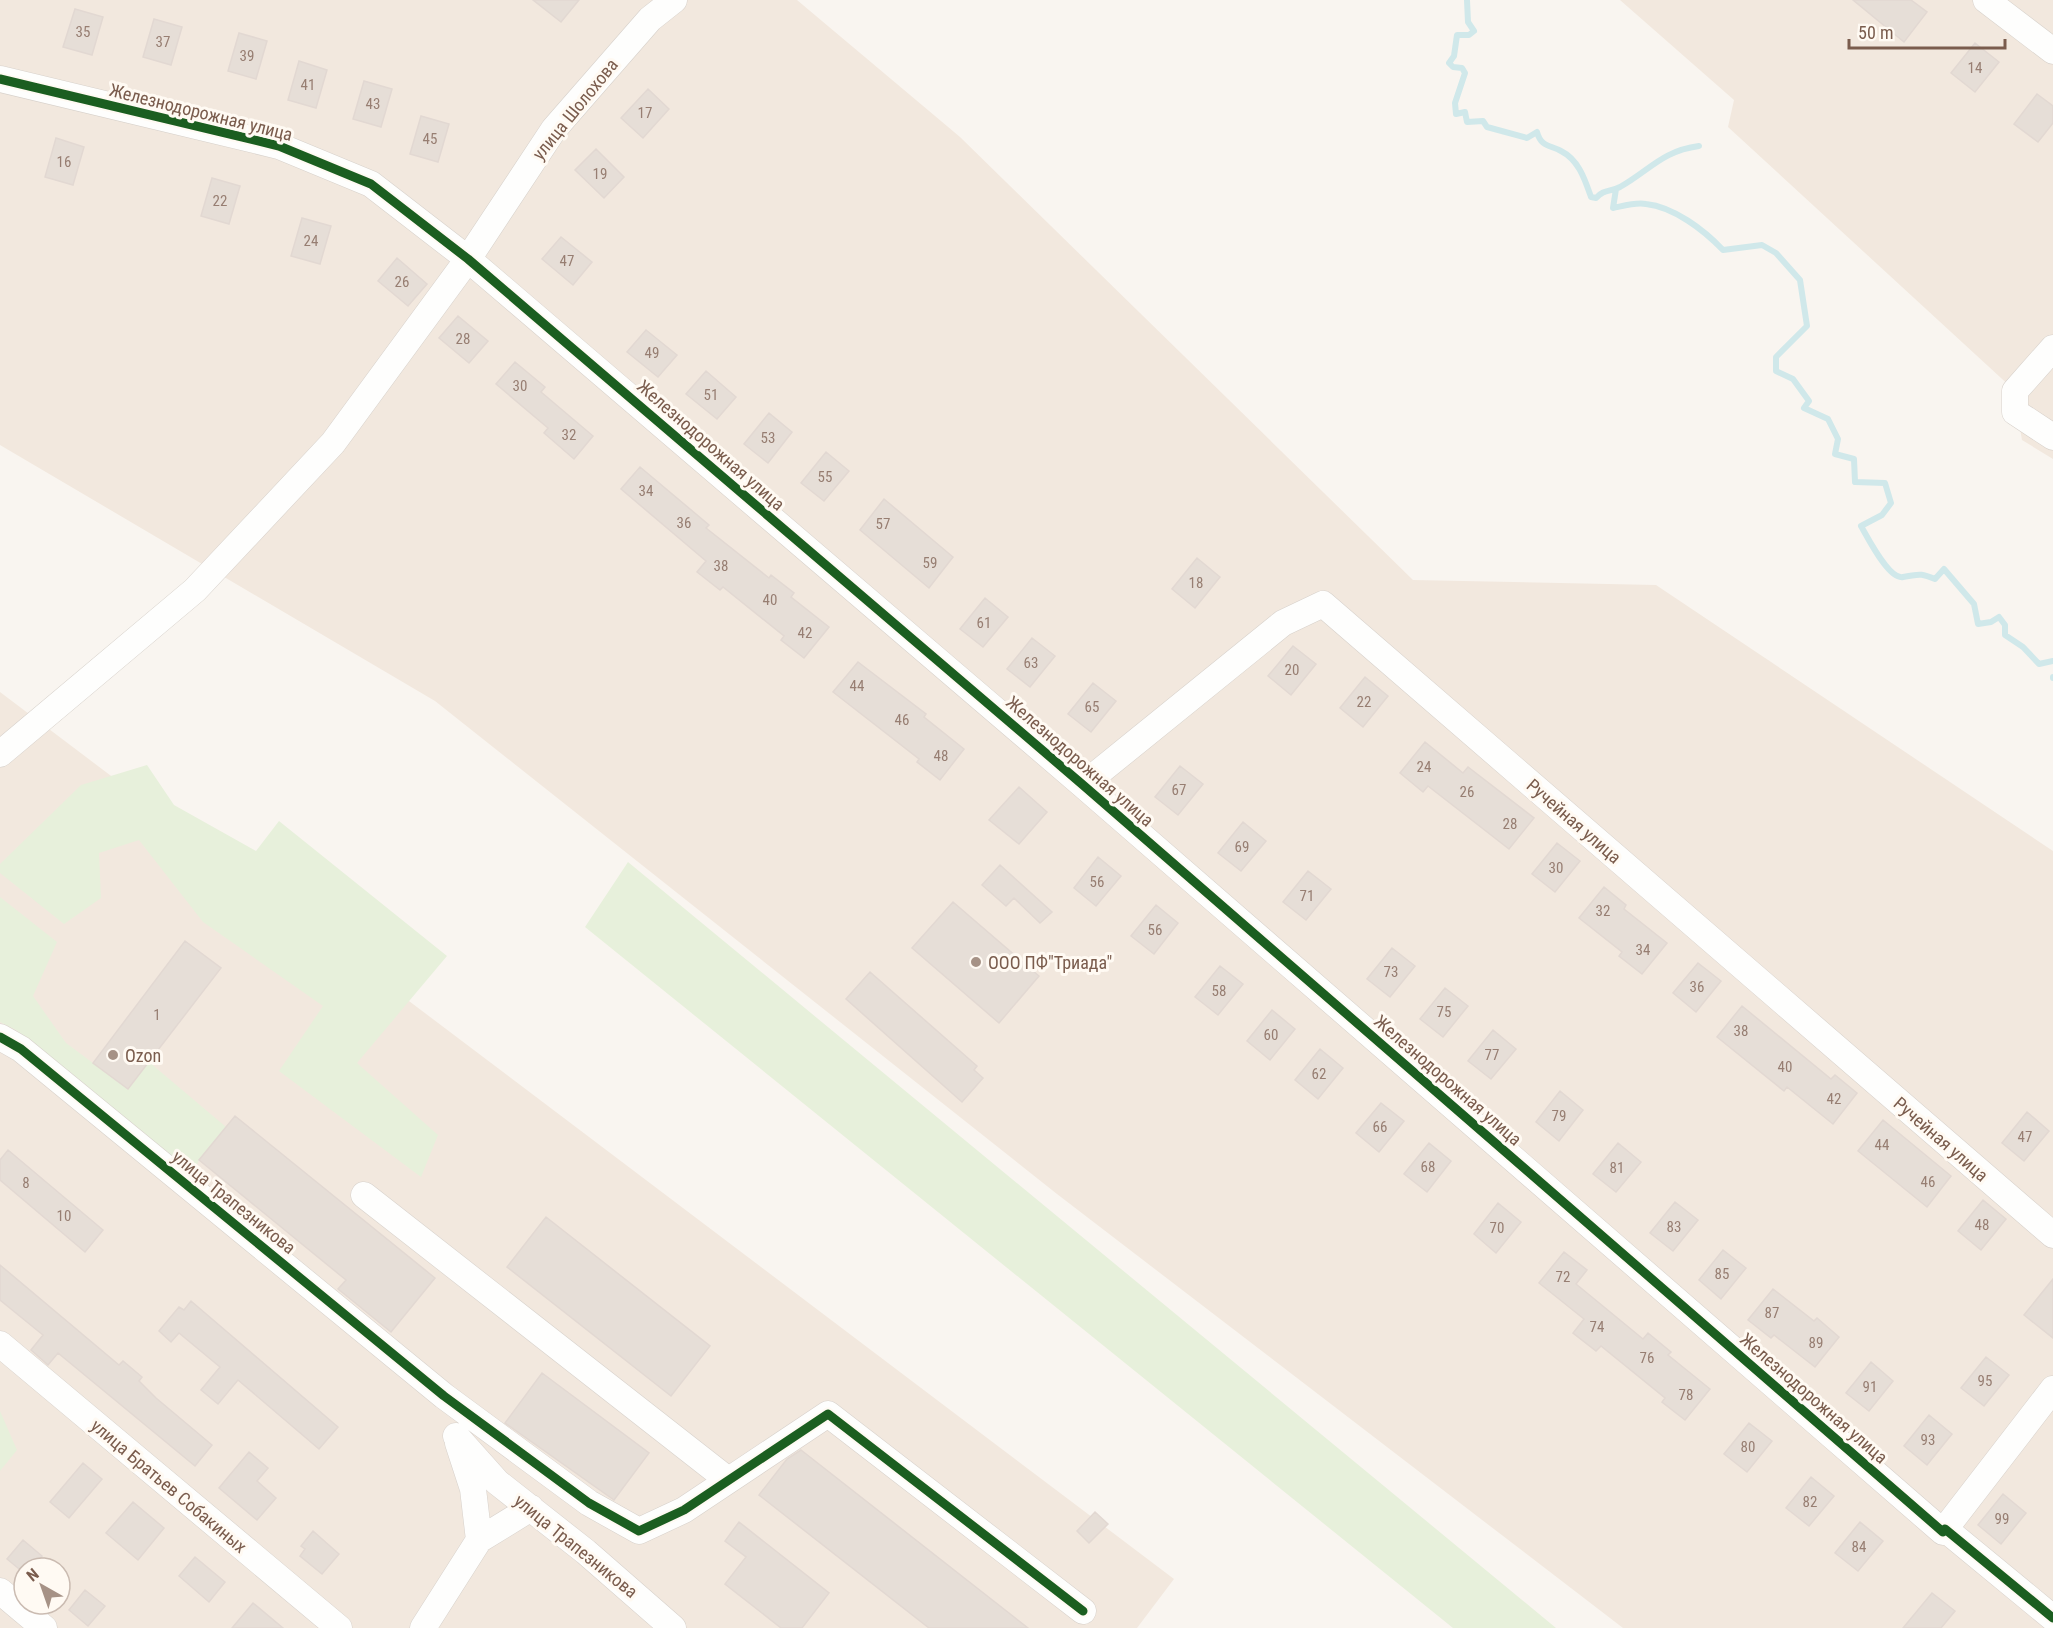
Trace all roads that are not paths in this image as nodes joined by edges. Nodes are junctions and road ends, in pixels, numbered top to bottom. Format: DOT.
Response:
graph roads {
  1 [pos="675,0"];
  2 [pos="1986,0"];
  3 [pos="2053,51"];
  4 [pos="0,79"];
  5 [pos="468,259"];
  6 [pos="2053,348"];
  7 [pos="2053,437"];
  8 [pos="0,754"];
  9 [pos="1083,785"];
  10 [pos="0,1037"];
  11 [pos="364,1195"];
  12 [pos="2053,1235"];
  13 [pos="0,1344"];
  14 [pos="2053,1389"];
  15 [pos="444,1396"];
  16 [pos="456,1436"];
  17 [pos="728,1480"];
  18 [pos="531,1508"];
  19 [pos="1946,1528"];
  20 [pos="479,1540"];
  21 [pos="0,1591"];
  22 [pos="1083,1611"];
  23 [pos="2053,1618"];
  24 [pos="44,1628"];
  25 [pos="339,1628"];
  26 [pos="423,1628"];
  27 [pos="674,1628"];
  1 -- 5 [label="street, улица Шолохова"];
  2 -- 3 [label="street"];
  4 -- 5 [label="street, Железнодорожная улица"];
  5 -- 8 [label="street, улица Шолохова"];
  5 -- 9 [label="street, Железнодорожная улица"];
  6 -- 7 [label="street"];
  9 -- 12 [label="street, Ручейная улица"];
  9 -- 19 [label="street, Железнодорожная улица"];
  10 -- 15 [label="street, улица Трапезникова"];
  11 -- 17 [label="street"];
  13 -- 25 [label="street, улица Братьев Собакиных"];
  14 -- 19 [label="street"];
  15 -- 16 [label="street"];
  15 -- 17 [label="street, улица Трапезникова"];
  16 -- 18 [label="street, улица Трапезникова"];
  16 -- 20 [label="street"];
  17 -- 22 [label="street"];
  18 -- 20 [label="street"];
  18 -- 27 [label="street, улица Трапезникова"];
  19 -- 23 [label="street, Железнодорожная улица"];
  20 -- 26 [label="street"];
  21 -- 24 [label="street"];
}
